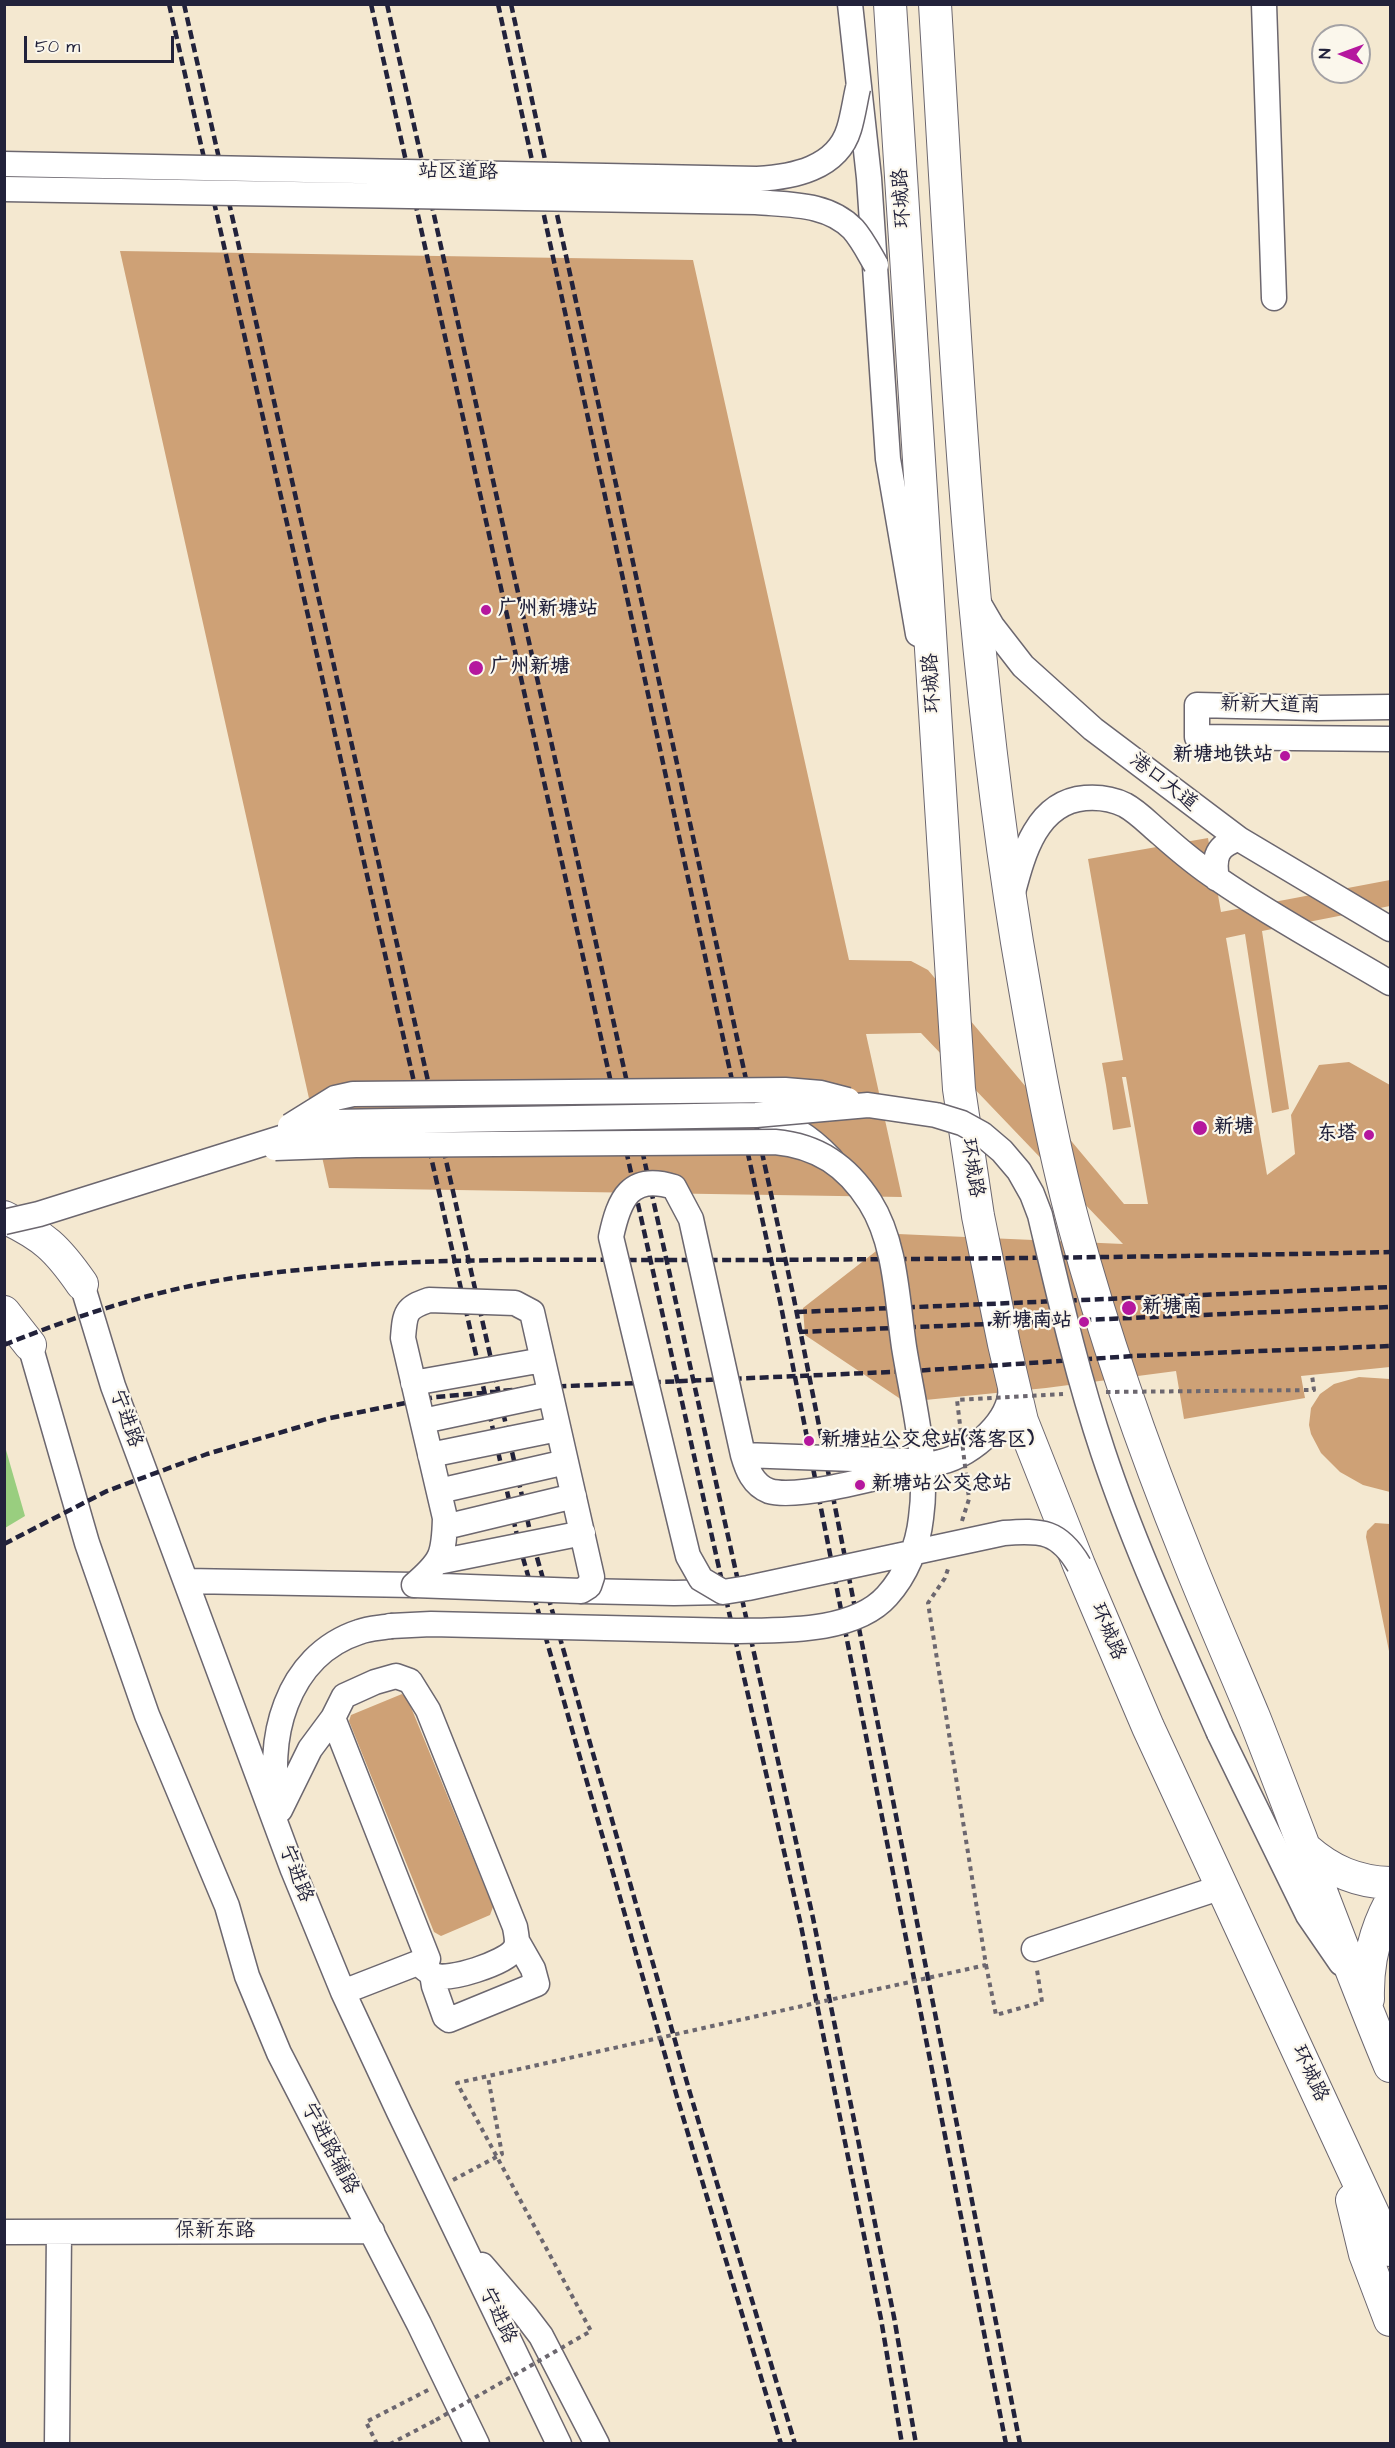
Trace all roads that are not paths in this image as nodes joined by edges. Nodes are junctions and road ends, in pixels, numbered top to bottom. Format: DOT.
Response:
graph roads {
  1 [pos="850,4"];
  2 [pos="890,4"];
  3 [pos="935,4"];
  4 [pos="1264,4"];
  5 [pos="858,88"];
  6 [pos="4,164"];
  7 [pos="4,189"];
  8 [pos="876,265"];
  9 [pos="1274,298"];
  10 [pos="973,593"];
  11 [pos="1390,707"];
  12 [pos="936,728"];
  13 [pos="1390,739"];
  14 [pos="1239,839"];
  15 [pos="1217,879"];
  16 [pos="1011,900"];
  17 [pos="1390,929"];
  18 [pos="1390,983"];
  19 [pos="868,1106"];
  20 [pos="756,1114"];
  21 [pos="267,1141"];
  22 [pos="222,1156"];
  23 [pos="835,1163"];
  24 [pos="4,1217"];
  25 [pos="4,1222"];
  26 [pos="82,1284"];
  27 [pos="4,1312"];
  28 [pos="1004,1344"];
  29 [pos="30,1345"];
  30 [pos="543,1359"];
  31 [pos="413,1383"];
  32 [pos="550,1394"];
  33 [pos="423,1421"];
  34 [pos="558,1429"];
  35 [pos="430,1455"];
  36 [pos="743,1455"];
  37 [pos="566,1462"];
  38 [pos="941,1462"];
  39 [pos="439,1491"];
  40 [pos="574,1496"];
  41 [pos="445,1527"];
  42 [pos="583,1533"];
  43 [pos="438,1562"];
  44 [pos="1079,1565"];
  45 [pos="186,1581"];
  46 [pos="414,1585"];
  47 [pos="581,1591"];
  48 [pos="723,1592"];
  49 [pos="333,1718"];
  50 [pos="280,1810"];
  51 [pos="1306,1849"];
  52 [pos="293,1870"];
  53 [pos="1390,1883"];
  54 [pos="1222,1887"];
  55 [pos="1390,1903"];
  56 [pos="517,1941"];
  57 [pos="1034,1949"];
  58 [pos="425,1969"];
  59 [pos="1359,1986"];
  60 [pos="344,1992"];
  61 [pos="1371,2018"];
  62 [pos="1390,2066"];
  63 [pos="1332,2124"];
  64 [pos="372,2231"];
  65 [pos="4,2232"];
  66 [pos="59,2232"];
  67 [pos="462,2244"];
  68 [pos="1390,2250"];
  69 [pos="1390,2320"];
  70 [pos="57,2444"];
  71 [pos="477,2444"];
  72 [pos="559,2444"];
  73 [pos="597,2444"];
  1 -- 5 [label="street"];
  2 -- 12 [label="main road, 环城路"];
  3 -- 10 [label="main road"];
  4 -- 9 [label="street"];
  5 -- 6 [label="street, 站区道路, bridge"];
  5 -- 8 [label="street, bridge"];
  7 -- 8 [label="street, 站区道路, bridge"];
  8 -- 12 [label="street"];
  10 -- 14 [label="street, 港口大道"];
  10 -- 16 [label="main road"];
  11 -- 13 [label="street, 新新大道南"];
  12 -- 28 [label="main road, 环城路"];
  14 -- 15 [label="street"];
  14 -- 17 [label="street, 港口大道"];
  15 -- 16 [label="street, 港口大道"];
  15 -- 18 [label="street, 港口大道"];
  16 -- 51 [label="main road"];
  19 -- 20 [label="street, bridge"];
  19 -- 21 [label="street, bridge"];
  19 -- 59 [label="street, bridge"];
  20 -- 21 [label="street, bridge"];
  20 -- 23 [label="street, bridge"];
  21 -- 22 [label="street, bridge"];
  22 -- 23 [label="street, bridge"];
  22 -- 25 [label="street, bridge"];
  23 -- 50 [label="street, bridge"];
  24 -- 26 [label="main road"];
  26 -- 45 [label="street, 宁进路"];
  27 -- 29 [label="main road"];
  28 -- 38 [label="street, bridge"];
  28 -- 44 [label="main road, 环城路, bridge"];
  29 -- 64 [label="street, 宁进路辅路"];
  30 -- 31 [label="street, bridge"];
  30 -- 31 [label="street, bridge"];
  30 -- 32 [label="street, bridge"];
  31 -- 33 [label="street, bridge"];
  32 -- 33 [label="street, bridge"];
  32 -- 34 [label="street, bridge"];
  33 -- 35 [label="street, bridge"];
  34 -- 35 [label="street, bridge"];
  34 -- 37 [label="street, bridge"];
  35 -- 39 [label="street, bridge"];
  36 -- 38 [label="street, bridge"];
  36 -- 38 [label="street, bridge"];
  36 -- 48 [label="street, bridge"];
  37 -- 39 [label="street, bridge"];
  37 -- 40 [label="street, bridge"];
  39 -- 41 [label="street, bridge"];
  40 -- 41 [label="street, bridge"];
  40 -- 42 [label="street, bridge"];
  41 -- 43 [label="street, bridge"];
  42 -- 43 [label="street, bridge"];
  42 -- 47 [label="street, bridge"];
  43 -- 46 [label="street, bridge"];
  44 -- 48 [label="street, bridge"];
  44 -- 54 [label="main road, 环城路"];
  45 -- 46 [label="street"];
  45 -- 52 [label="street, 宁进路"];
  46 -- 47 [label="street, bridge"];
  47 -- 48 [label="street, bridge"];
  49 -- 50 [label="street"];
  49 -- 56 [label="street"];
  49 -- 58 [label="street"];
  50 -- 52 [label="street"];
  51 -- 53 [label="main road"];
  51 -- 59 [label="main road"];
  52 -- 60 [label="street, 宁进路"];
  54 -- 57 [label="street"];
  54 -- 63 [label="main road, 环城路"];
  55 -- 61 [label="main road"];
  56 -- 58 [label="street"];
  56 -- 58 [label="street"];
  58 -- 60 [label="street"];
  59 -- 61 [label="main road"];
  60 -- 67 [label="street, 宁进路"];
  61 -- 62 [label="main road"];
  63 -- 68 [label="main road, 环城路"];
  63 -- 69 [label="main road"];
  64 -- 66 [label="street, 保新东路"];
  64 -- 71 [label="street, 宁进路辅路"];
  65 -- 66 [label="street, 保新东路"];
  66 -- 70 [label="street"];
  67 -- 72 [label="street, 宁进路"];
  67 -- 73 [label="street"];
}
